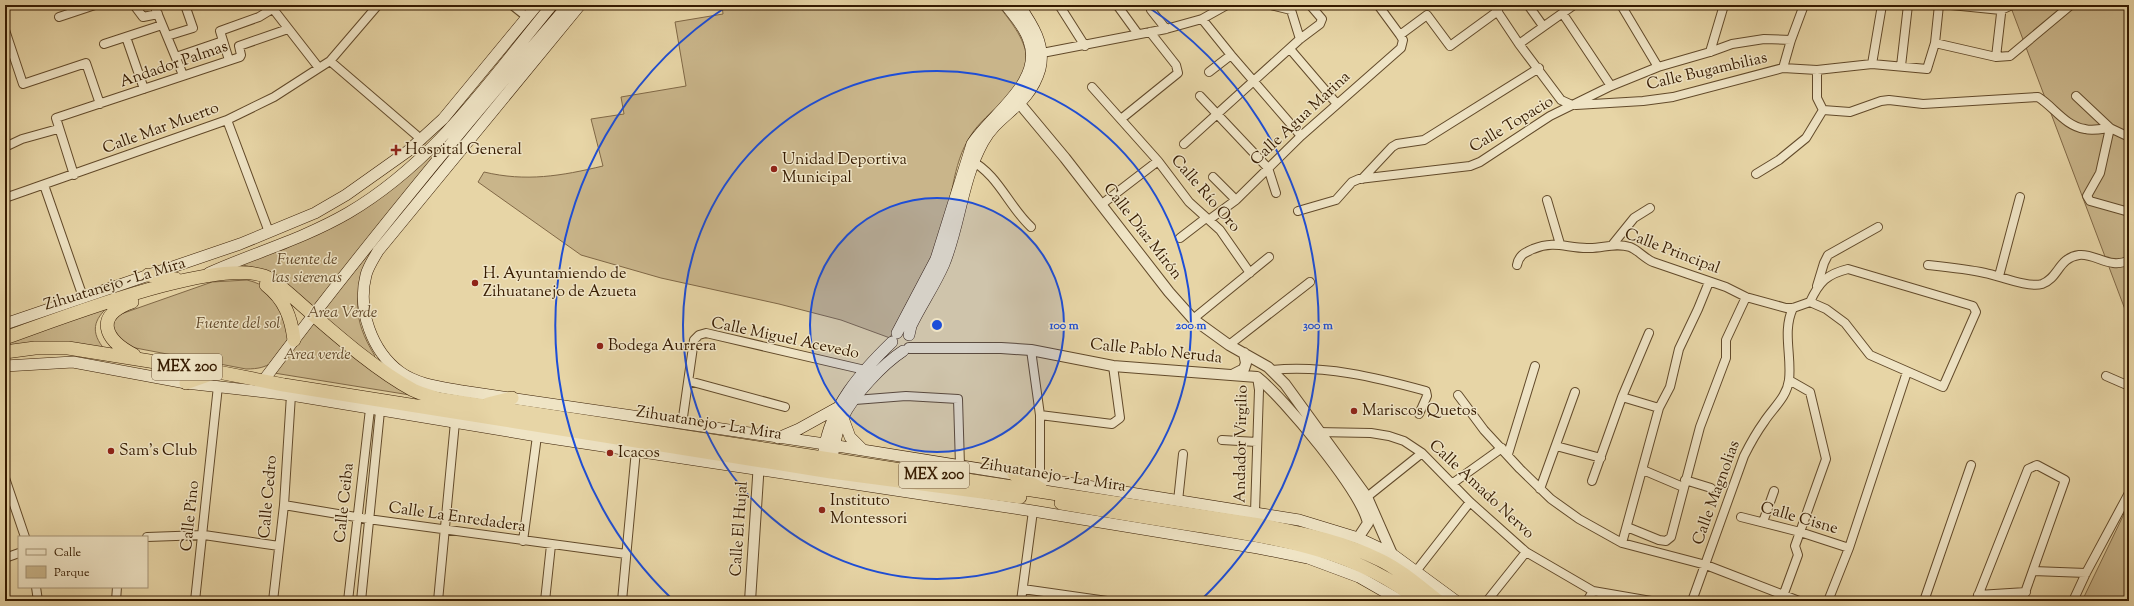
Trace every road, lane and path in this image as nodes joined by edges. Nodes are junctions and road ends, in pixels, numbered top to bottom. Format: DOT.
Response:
graph roads {
  1 [pos="95,5"];
  2 [pos="134,5"];
  3 [pos="154,5"];
  4 [pos="185,5"];
  5 [pos="378,5"];
  6 [pos="512,5"];
  7 [pos="537,5"];
  8 [pos="552,5"];
  9 [pos="568,5"];
  10 [pos="580,5"];
  11 [pos="1006,5"];
  12 [pos="1019,5"];
  13 [pos="1059,5"];
  14 [pos="1117,5"];
  15 [pos="1150,5"];
  16 [pos="1227,5"];
  17 [pos="1271,5"];
  18 [pos="1310,5"];
  19 [pos="1378,5"];
  20 [pos="1528,5"];
  21 [pos="1574,5"];
  22 [pos="1621,5"];
  23 [pos="1724,5"];
  24 [pos="1804,5"];
  25 [pos="1882,5"];
  26 [pos="1908,5"];
  27 [pos="1939,5"];
  28 [pos="1951,5"];
  29 [pos="2012,5"];
  30 [pos="2071,5"];
  31 [pos="274,6"];
  32 [pos="2002,7"];
  33 [pos="1496,8"];
  34 [pos="158,14"];
  35 [pos="1563,14"];
  36 [pos="59,17"];
  37 [pos="527,17"];
  38 [pos="1202,19"];
  39 [pos="162,26"];
  40 [pos="1543,26"];
  41 [pos="288,29"];
  42 [pos="1166,29"];
  43 [pos="5,30"];
  44 [pos="1150,32"];
  45 [pos="1138,34"];
  46 [pos="1400,35"];
  47 [pos="168,36"];
  48 [pos="126,37"];
  49 [pos="1300,39"];
  50 [pos="1791,40"];
  51 [pos="223,41"];
  52 [pos="1935,43"];
  53 [pos="104,44"];
  54 [pos="1519,44"];
  55 [pos="1085,46"];
  56 [pos="1290,49"];
  57 [pos="1710,52"];
  58 [pos="1037,54"];
  59 [pos="1230,55"];
  60 [pos="176,57"];
  61 [pos="1996,57"];
  62 [pos="229,60"];
  63 [pos="330,61"];
  64 [pos="1872,64"];
  65 [pos="1902,66"];
  66 [pos="1658,67"];
  67 [pos="318,68"];
  68 [pos="1539,68"];
  69 [pos="1783,68"];
  70 [pos="484,70"];
  71 [pos="1817,70"];
  72 [pos="1209,72"];
  73 [pos="183,75"];
  74 [pos="495,78"];
  75 [pos="1253,80"];
  76 [pos="1092,86"];
  77 [pos="1611,86"];
  78 [pos="144,89"];
  79 [pos="1200,96"];
  80 [pos="2076,96"];
  81 [pos="100,104"];
  82 [pos="1020,104"];
  83 [pos="1337,104"];
  84 [pos="1572,105"];
  85 [pos="1823,110"];
  86 [pos="1217,114"];
  87 [pos="1121,119"];
  88 [pos="227,120"];
  89 [pos="2110,128"];
  90 [pos="58,129"];
  91 [pos="1301,136"];
  92 [pos="2129,137"];
  93 [pos="422,140"];
  94 [pos="1184,144"];
  95 [pos="5,147"];
  96 [pos="450,155"];
  97 [pos="970,160"];
  98 [pos="1158,161"];
  99 [pos="1268,168"];
  100 [pos="1756,174"];
  101 [pos="74,175"];
  102 [pos="1213,177"];
  103 [pos="1362,179"];
  104 [pos="44,185"];
  105 [pos="1276,193"];
  106 [pos="2020,197"];
  107 [pos="5,198"];
  108 [pos="1236,200"];
  109 [pos="1547,200"];
  110 [pos="1102,204"];
  111 [pos="1650,208"];
  112 [pos="1298,211"];
  113 [pos="2129,212"];
  114 [pos="1208,218"];
  115 [pos="1031,227"];
  116 [pos="1878,227"];
  117 [pos="269,232"];
  118 [pos="1180,238"];
  119 [pos="1560,244"];
  120 [pos="1612,244"];
  121 [pos="1269,257"];
  122 [pos="2129,260"];
  123 [pos="1517,265"];
  124 [pos="1928,265"];
  125 [pos="246,272"];
  126 [pos="1250,273"];
  127 [pos="148,275"];
  128 [pos="201,276"];
  129 [pos="1999,276"];
  130 [pos="180,280"];
  131 [pos="1310,282"];
  132 [pos="1709,282"];
  133 [pos="927,285"];
  134 [pos="1817,286"];
  135 [pos="83,297"];
  136 [pos="1746,297"];
  137 [pos="1810,302"];
  138 [pos="1794,308"];
  139 [pos="313,315"];
  140 [pos="1193,319"];
  141 [pos="5,324"];
  142 [pos="1649,333"];
  143 [pos="909,335"];
  144 [pos="895,337"];
  145 [pos="5,338"];
  146 [pos="294,340"];
  147 [pos="1229,345"];
  148 [pos="906,350"];
  149 [pos="1031,350"];
  150 [pos="5,352"];
  151 [pos="1244,353"];
  152 [pos="144,360"];
  153 [pos="5,366"];
  154 [pos="1113,366"];
  155 [pos="1535,366"];
  156 [pos="865,370"];
  157 [pos="1272,370"];
  158 [pos="218,372"];
  159 [pos="1906,372"];
  160 [pos="1232,375"];
  161 [pos="2106,376"];
  162 [pos="1257,377"];
  163 [pos="1789,380"];
  164 [pos="263,381"];
  165 [pos="689,381"];
  166 [pos="186,383"];
  167 [pos="218,386"];
  168 [pos="2129,386"];
  169 [pos="287,390"];
  170 [pos="1575,392"];
  171 [pos="1458,395"];
  172 [pos="1622,397"];
  173 [pos="305,398"];
  174 [pos="512,398"];
  175 [pos="855,400"];
  176 [pos="483,406"];
  177 [pos="785,407"];
  178 [pos="839,407"];
  179 [pos="1660,408"];
  180 [pos="375,410"];
  181 [pos="1419,414"];
  182 [pos="1040,415"];
  183 [pos="842,418"];
  184 [pos="455,422"];
  185 [pos="682,424"];
  186 [pos="1308,432"];
  187 [pos="1321,432"];
  188 [pos="538,436"];
  189 [pos="763,436"];
  190 [pos="778,438"];
  191 [pos="1222,440"];
  192 [pos="1257,442"];
  193 [pos="1556,446"];
  194 [pos="636,450"];
  195 [pos="864,451"];
  196 [pos="1505,451"];
  197 [pos="685,453"];
  198 [pos="1422,453"];
  199 [pos="1183,454"];
  200 [pos="1601,458"];
  201 [pos="760,459"];
  202 [pos="827,463"];
  203 [pos="1971,465"];
  204 [pos="960,466"];
  205 [pos="1643,470"];
  206 [pos="1014,474"];
  207 [pos="5,478"];
  208 [pos="1040,478"];
  209 [pos="1592,480"];
  210 [pos="1453,483"];
  211 [pos="1684,484"];
  212 [pos="1711,488"];
  213 [pos="1540,489"];
  214 [pos="1774,491"];
  215 [pos="1048,493"];
  216 [pos="2129,494"];
  217 [pos="1368,497"];
  218 [pos="1178,501"];
  219 [pos="1470,502"];
  220 [pos="284,505"];
  221 [pos="1033,511"];
  222 [pos="1255,512"];
  223 [pos="357,517"];
  224 [pos="1741,517"];
  225 [pos="368,519"];
  226 [pos="1763,522"];
  227 [pos="1627,527"];
  228 [pos="445,528"];
  229 [pos="1800,532"];
  230 [pos="26,536"];
  231 [pos="204,536"];
  232 [pos="148,537"];
  233 [pos="1358,538"];
  234 [pos="523,541"];
  235 [pos="1622,542"];
  236 [pos="551,545"];
  237 [pos="279,546"];
  238 [pos="1849,548"];
  239 [pos="1526,552"];
  240 [pos="18,553"];
  241 [pos="626,554"];
  242 [pos="1392,554"];
  243 [pos="5,558"];
  244 [pos="1706,564"];
  245 [pos="1417,570"];
  246 [pos="2033,572"];
  247 [pos="2086,573"];
  248 [pos="36,588"];
  249 [pos="116,588"];
  250 [pos="1023,589"];
  251 [pos="1593,591"];
  252 [pos="2026,592"];
  253 [pos="1783,596"];
  254 [pos="1977,598"];
  255 [pos="38,601"];
  256 [pos="116,601"];
  257 [pos="196,601"];
  258 [pos="273,601"];
  259 [pos="348,601"];
  260 [pos="361,601"];
  261 [pos="438,601"];
  262 [pos="545,601"];
  263 [pos="622,601"];
  264 [pos="753,601"];
  265 [pos="1021,601"];
  266 [pos="1107,601"];
  267 [pos="1401,601"];
  268 [pos="1420,601"];
  269 [pos="1438,601"];
  270 [pos="1456,601"];
  271 [pos="1486,601"];
  272 [pos="1587,601"];
  273 [pos="1651,601"];
  274 [pos="1692,601"];
  275 [pos="1798,601"];
  276 [pos="1828,601"];
  277 [pos="1924,601"];
  278 [pos="2022,601"];
  279 [pos="2073,601"];
  1 -- 36 [label="street"];
  2 -- 34 [label="street"];
  3 -- 34 [label="street"];
  4 -- 47 [label="street"];
  5 -- 63 [label="street"];
  6 -- 37 [label="street"];
  7 -- 37 [label="main road"];
  8 -- 74 [label="main road"];
  9 -- 96 [label="main road"];
  10 -- 96 [label="main road"];
  11 -- 58 [label="main road"];
  12 -- 58 [label="main road"];
  13 -- 55 [label="street"];
  14 -- 45 [label="street"];
  15 -- 42 [label="street"];
  16 -- 38 [label="street"];
  17 -- 49 [label="street"];
  18 -- 49 [label="street, Calle Río Oro"];
  19 -- 46 [label="street"];
  20 -- 40 [label="street"];
  21 -- 35 [label="street"];
  22 -- 66 [label="street"];
  23 -- 57 [label="street"];
  24 -- 50 [label="street, Calle Bugambilias"];
  25 -- 64 [label="street"];
  26 -- 65 [label="street"];
  27 -- 52 [label="street"];
  28 -- 32 [label="street"];
  29 -- 32 [label="street"];
  30 -- 61 [label="street"];
  31 -- 41 [label="street"];
  31 -- 51 [label="street"];
  32 -- 61 [label="street"];
  33 -- 46 [label="street"];
  33 -- 54 [label="street"];
  34 -- 39 [label="street"];
  35 -- 40 [label="street"];
  35 -- 77 [label="street"];
  37 -- 70 [label="main road"];
  38 -- 42 [label="street"];
  38 -- 59 [label="street"];
  39 -- 47 [label="street"];
  39 -- 48 [label="street"];
  40 -- 54 [label="street"];
  41 -- 62 [label="street, Andador Palmas"];
  41 -- 67 [label="street"];
  42 -- 44 [label="street"];
  43 -- 81 [label="street"];
  44 -- 45 [label="street"];
  44 -- 87 [label="street"];
  45 -- 55 [label="street"];
  46 -- 83 [label="street, Calle Agua Marina"];
  47 -- 60 [label="street"];
  48 -- 53 [label="street"];
  48 -- 78 [label="street"];
  49 -- 56 [label="street, Calle Río Oro"];
  50 -- 57 [label="street, Calle Topacio"];
  50 -- 69 [label="street, Calle Bugambilias"];
  51 -- 60 [label="street"];
  51 -- 62 [label="street"];
  52 -- 61 [label="street"];
  52 -- 65 [label="street"];
  54 -- 68 [label="street"];
  55 -- 58 [label="street"];
  56 -- 75 [label="street, Calle Río Oro"];
  56 -- 83 [label="street"];
  57 -- 66 [label="street, Calle Topacio"];
  58 -- 82 [label="main road"];
  58 -- 97 [label="main road"];
  59 -- 72 [label="street"];
  59 -- 75 [label="street"];
  60 -- 73 [label="street"];
  62 -- 73 [label="street, Andador Palmas"];
  63 -- 67 [label="street, Calle Mar Muerto"];
  63 -- 93 [label="street"];
  64 -- 65 [label="street"];
  64 -- 71 [label="street"];
  66 -- 77 [label="street, Calle Topacio"];
  67 -- 88 [label="street, Calle Mar Muerto"];
  68 -- 84 [label="street"];
  68 -- 103 [label="street"];
  69 -- 71 [label="street"];
  69 -- 84 [label="street, Calle Bugambilias"];
  70 -- 74 [label="main road"];
  70 -- 93 [label="main road"];
  71 -- 85 [label="street"];
  73 -- 78 [label="street, Andador Palmas"];
  74 -- 128 [label="main road"];
  75 -- 86 [label="street, Calle Río Oro"];
  75 -- 91 [label="street"];
  76 -- 87 [label="street, Calle Río Oro"];
  77 -- 84 [label="street, Calle Topacio"];
  78 -- 81 [label="street, Andador Palmas"];
  79 -- 86 [label="street"];
  80 -- 89 [label="street"];
  81 -- 90 [label="street, Andador Palmas"];
  82 -- 97 [label="main road"];
  82 -- 110 [label="street, Calle Díaz Mirón"];
  83 -- 91 [label="street, Calle Agua Marina"];
  84 -- 103 [label="street, Calle Topacio"];
  85 -- 89 [label="street"];
  85 -- 100 [label="street"];
  86 -- 94 [label="street, Calle Río Oro"];
  86 -- 99 [label="street"];
  87 -- 98 [label="street, Calle Río Oro"];
  88 -- 101 [label="street, Calle Mar Muerto"];
  88 -- 117 [label="street"];
  89 -- 92 [label="street"];
  89 -- 113 [label="street"];
  90 -- 95 [label="street"];
  90 -- 101 [label="street"];
  91 -- 99 [label="street, Calle Agua Marina"];
  93 -- 117 [label="main road"];
  96 -- 139 [label="main road"];
  96 -- 174 [label="main road"];
  97 -- 115 [label="street"];
  97 -- 133 [label="main road"];
  98 -- 110 [label="street"];
  98 -- 114 [label="street, Calle Río Oro"];
  99 -- 105 [label="street"];
  99 -- 108 [label="street, Calle Agua Marina"];
  101 -- 104 [label="street, Calle Mar Muerto"];
  102 -- 108 [label="street"];
  103 -- 112 [label="street, Calle Topacio"];
  104 -- 107 [label="street, Calle Mar Muerto"];
  104 -- 135 [label="street"];
  106 -- 129 [label="street"];
  108 -- 114 [label="street, Calle Agua Marina"];
  109 -- 119 [label="street"];
  110 -- 140 [label="street, Calle Díaz Mirón"];
  111 -- 120 [label="street"];
  114 -- 118 [label="street, Calle Agua Marina"];
  114 -- 126 [label="street, Calle Río Oro"];
  116 -- 134 [label="street"];
  117 -- 127 [label="main road"];
  119 -- 120 [label="street, Calle Principal"];
  119 -- 123 [label="street, Calle Principal"];
  120 -- 132 [label="street, Calle Principal"];
  121 -- 126 [label="street"];
  122 -- 129 [label="street"];
  124 -- 129 [label="street"];
  125 -- 128 [label="highway, Zihuatanejo - La Mira / MEX 200"];
  125 -- 139 [label="highway, Zihuatanejo - La Mira / MEX 200"];
  125 -- 146 [label="highway"];
  126 -- 140 [label="street"];
  127 -- 130 [label="highway"];
  127 -- 135 [label="main road"];
  128 -- 130 [label="highway, Zihuatanejo - La Mira / MEX 200"];
  128 -- 152 [label="highway"];
  130 -- 145 [label="highway, Zihuatanejo - La Mira / MEX 200"];
  131 -- 147 [label="street"];
  132 -- 136 [label="street, Calle Principal"];
  132 -- 179 [label="street"];
  133 -- 143 [label="main road"];
  133 -- 144 [label="main road"];
  134 -- 137 [label="street"];
  134 -- 159 [label="street"];
  135 -- 141 [label="main road"];
  136 -- 138 [label="street, Calle Principal"];
  136 -- 211 [label="street"];
  137 -- 138 [label="street"];
  137 -- 159 [label="street"];
  138 -- 163 [label="street, Calle Magnolias"];
  139 -- 146 [label="main road"];
  139 -- 176 [label="highway, Zihuatanejo - La Mira / MEX 200"];
  140 -- 147 [label="street, Calle Díaz Mirón"];
  142 -- 172 [label="street"];
  143 -- 144 [label="main road"];
  143 -- 148 [label="main road"];
  144 -- 148 [label="main road"];
  144 -- 156 [label="main road"];
  146 -- 164 [label="main road"];
  147 -- 151 [label="street, Calle Díaz Mirón"];
  148 -- 149 [label="street, Calle Pablo Neruda"];
  148 -- 175 [label="main road"];
  149 -- 154 [label="street, Calle Pablo Neruda"];
  149 -- 182 [label="street"];
  150 -- 152 [label="highway, Zihuatanejo - La Mira / MEX 200"];
  151 -- 157 [label="street, Calle Díaz Mirón"];
  151 -- 160 [label="street"];
  152 -- 158 [label="highway, Zihuatanejo - La Mira / MEX 200"];
  153 -- 166 [label="main road"];
  154 -- 160 [label="street, Calle Pablo Neruda"];
  154 -- 182 [label="street"];
  155 -- 196 [label="street"];
  156 -- 165 [label="street, Calle Miguel Acevedo"];
  156 -- 178 [label="main road"];
  157 -- 181 [label="street"];
  157 -- 187 [label="street, Calle Díaz Mirón"];
  158 -- 164 [label="highway, Zihuatanejo - La Mira / MEX 200"];
  158 -- 166 [label="highway"];
  159 -- 238 [label="street"];
  160 -- 162 [label="street, Calle Pablo Neruda"];
  161 -- 168 [label="street"];
  162 -- 186 [label="street"];
  162 -- 192 [label="street, Andador Virgilio"];
  163 -- 229 [label="street"];
  163 -- 244 [label="street, Calle Magnolias"];
  164 -- 169 [label="highway, Zihuatanejo - La Mira / MEX 200"];
  165 -- 177 [label="street"];
  165 -- 185 [label="street"];
  166 -- 167 [label="main road"];
  167 -- 169 [label="main road"];
  167 -- 231 [label="street, Calle Pino"];
  169 -- 173 [label="highway"];
  169 -- 197 [label="highway, Zihuatanejo - La Mira / MEX 200"];
  169 -- 220 [label="street, Calle Cedro"];
  170 -- 193 [label="street"];
  171 -- 196 [label="street"];
  172 -- 179 [label="street"];
  172 -- 200 [label="street"];
  173 -- 180 [label="main road"];
  174 -- 176 [label="highway"];
  174 -- 185 [label="main road"];
  175 -- 183 [label="main road"];
  175 -- 204 [label="street"];
  176 -- 201 [label="highway, Zihuatanejo - La Mira / MEX 200"];
  178 -- 190 [label="main road"];
  178 -- 202 [label="main road"];
  179 -- 205 [label="street"];
  180 -- 184 [label="main road"];
  180 -- 223 [label="street, Calle Ceiba"];
  180 -- 225 [label="street, Calle Ceiba"];
  182 -- 208 [label="street"];
  183 -- 195 [label="main road"];
  183 -- 202 [label="main road"];
  184 -- 188 [label="main road"];
  184 -- 228 [label="street"];
  185 -- 189 [label="main road"];
  186 -- 187 [label="street, Calle Amado Nervo"];
  186 -- 233 [label="street"];
  187 -- 198 [label="street, Calle Amado Nervo"];
  187 -- 217 [label="street, Calle Díaz Mirón"];
  188 -- 194 [label="main road"];
  188 -- 234 [label="street"];
  189 -- 190 [label="main road"];
  189 -- 201 [label="street, Calle El Hujal"];
  190 -- 202 [label="main road"];
  191 -- 192 [label="street"];
  192 -- 222 [label="street, Andador Virgilio"];
  193 -- 200 [label="street"];
  193 -- 213 [label="street"];
  194 -- 197 [label="main road"];
  194 -- 241 [label="street"];
  195 -- 202 [label="main road"];
  195 -- 204 [label="main road"];
  196 -- 210 [label="street"];
  196 -- 213 [label="street"];
  197 -- 201 [label="highway, Zihuatanejo - La Mira / MEX 200"];
  198 -- 210 [label="street, Calle Amado Nervo"];
  198 -- 217 [label="street"];
  199 -- 218 [label="street"];
  200 -- 209 [label="street"];
  201 -- 202 [label="highway, Zihuatanejo - La Mira / MEX 200"];
  201 -- 264 [label="street, Calle El Hujal"];
  202 -- 215 [label="highway, Zihuatanejo - La Mira / MEX 200"];
  202 -- 221 [label="main road"];
  202 -- 268 [label="highway, Zihuatanejo - La Mira / MEX 200"];
  203 -- 277 [label="street"];
  204 -- 206 [label="main road"];
  205 -- 211 [label="street"];
  205 -- 227 [label="street"];
  206 -- 208 [label="main road"];
  206 -- 215 [label="highway"];
  207 -- 230 [label="street"];
  208 -- 218 [label="main road"];
  210 -- 219 [label="street, Calle Amado Nervo"];
  211 -- 212 [label="street"];
  211 -- 227 [label="street"];
  213 -- 235 [label="street"];
  214 -- 226 [label="street"];
  215 -- 269 [label="highway, Zihuatanejo - La Mira / MEX 200"];
  216 -- 247 [label="street"];
  217 -- 242 [label="street, Calle Díaz Mirón"];
  218 -- 222 [label="main road"];
  219 -- 239 [label="street, Calle Amado Nervo"];
  219 -- 245 [label="street"];
  220 -- 223 [label="street, Calle La Enredadera"];
  220 -- 237 [label="street, Calle Cedro"];
  221 -- 250 [label="street"];
  221 -- 267 [label="main road"];
  222 -- 233 [label="main road"];
  223 -- 225 [label="street, Calle La Enredadera"];
  223 -- 259 [label="street, Calle Ceiba"];
  224 -- 226 [label="street, Calle Cisne"];
  225 -- 228 [label="street, Calle La Enredadera"];
  225 -- 260 [label="street, Calle Ceiba"];
  226 -- 229 [label="street, Calle Cisne"];
  227 -- 235 [label="street"];
  228 -- 234 [label="street, Calle La Enredadera"];
  228 -- 261 [label="street"];
  229 -- 238 [label="street, Calle Cisne"];
  229 -- 253 [label="street"];
  231 -- 232 [label="street"];
  231 -- 237 [label="street"];
  231 -- 257 [label="street, Calle Pino"];
  233 -- 242 [label="main road"];
  234 -- 236 [label="street, Calle La Enredadera"];
  235 -- 244 [label="street"];
  236 -- 241 [label="street, Calle La Enredadera"];
  236 -- 262 [label="street"];
  237 -- 258 [label="street, Calle Cedro"];
  238 -- 276 [label="street"];
  239 -- 251 [label="street, Calle Amado Nervo"];
  239 -- 271 [label="street"];
  240 -- 243 [label="street"];
  241 -- 263 [label="street"];
  242 -- 245 [label="main road"];
  244 -- 253 [label="street"];
  244 -- 274 [label="street, Calle Magnolias"];
  245 -- 270 [label="main road"];
  246 -- 247 [label="street"];
  246 -- 252 [label="street"];
  246 -- 254 [label="street"];
  247 -- 279 [label="street"];
  248 -- 255 [label="street"];
  249 -- 256 [label="street"];
  250 -- 265 [label="street"];
  250 -- 266 [label="street"];
  251 -- 272 [label="street"];
  251 -- 273 [label="street, Calle Amado Nervo"];
  252 -- 254 [label="street"];
  252 -- 278 [label="street"];
  253 -- 275 [label="street"];
}
